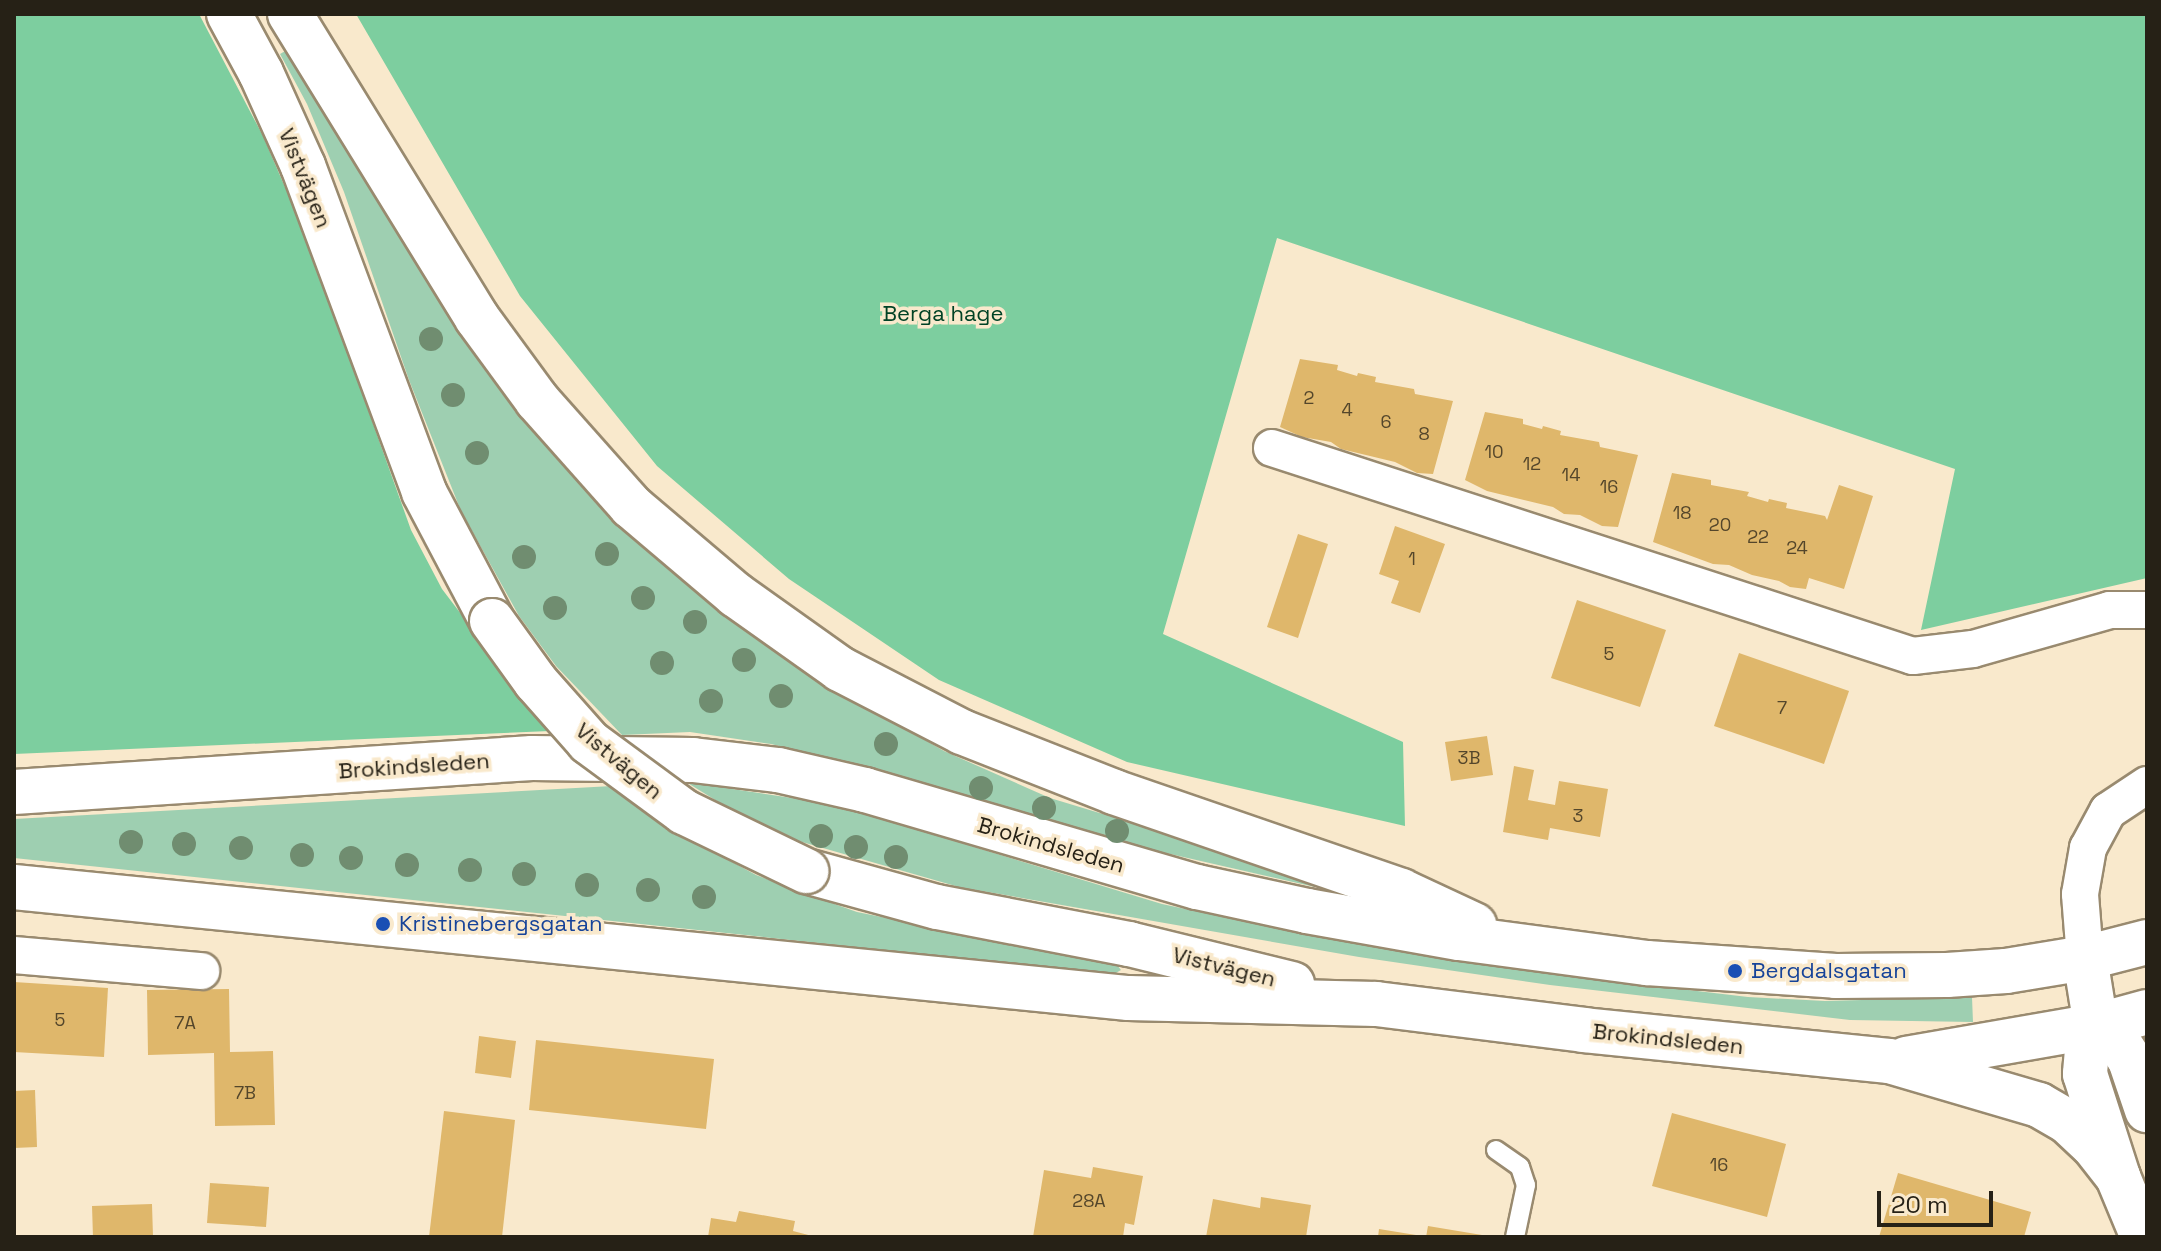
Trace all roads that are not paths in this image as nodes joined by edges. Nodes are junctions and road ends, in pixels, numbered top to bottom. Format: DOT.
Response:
graph roads {
  1 [pos="229,14"];
  2 [pos="290,14"];
  3 [pos="1272,448"];
  4 [pos="2147,610"];
  5 [pos="2147,785"];
  6 [pos="14,792"];
  7 [pos="14,887"];
  8 [pos="2147,942"];
  9 [pos="1518,946"];
  10 [pos="14,955"];
  11 [pos="2085,958"];
  12 [pos="201,971"];
  13 [pos="1376,1004"];
  14 [pos="2147,1012"];
  15 [pos="2096,1026"];
  16 [pos="1889,1061"];
  17 [pos="2147,1110"];
  18 [pos="1496,1150"];
  19 [pos="2118,1177"];
  20 [pos="1515,1237"];
  21 [pos="2143,1237"];
  1 -- 13 [label="main road, Vistvägen, bridge"];
  2 -- 9 [label="main road"];
  3 -- 4 [label="street"];
  5 -- 11 [label="street"];
  6 -- 9 [label="main road, Brokindsleden"];
  7 -- 13 [label="main road, Brokindsleden"];
  8 -- 11 [label="main road, Brokindsleden"];
  9 -- 11 [label="main road, Brokindsleden"];
  10 -- 12 [label="street"];
  11 -- 15 [label="main road"];
  13 -- 16 [label="main road, Brokindsleden"];
  14 -- 15 [label="main road, Brokindsleden"];
  15 -- 16 [label="main road, Brokindsleden"];
  15 -- 17 [label="main road"];
  15 -- 19 [label="main road"];
  16 -- 19 [label="main road, Brokindsleden"];
  18 -- 20 [label="lane"];
  19 -- 21 [label="main road"];
}
